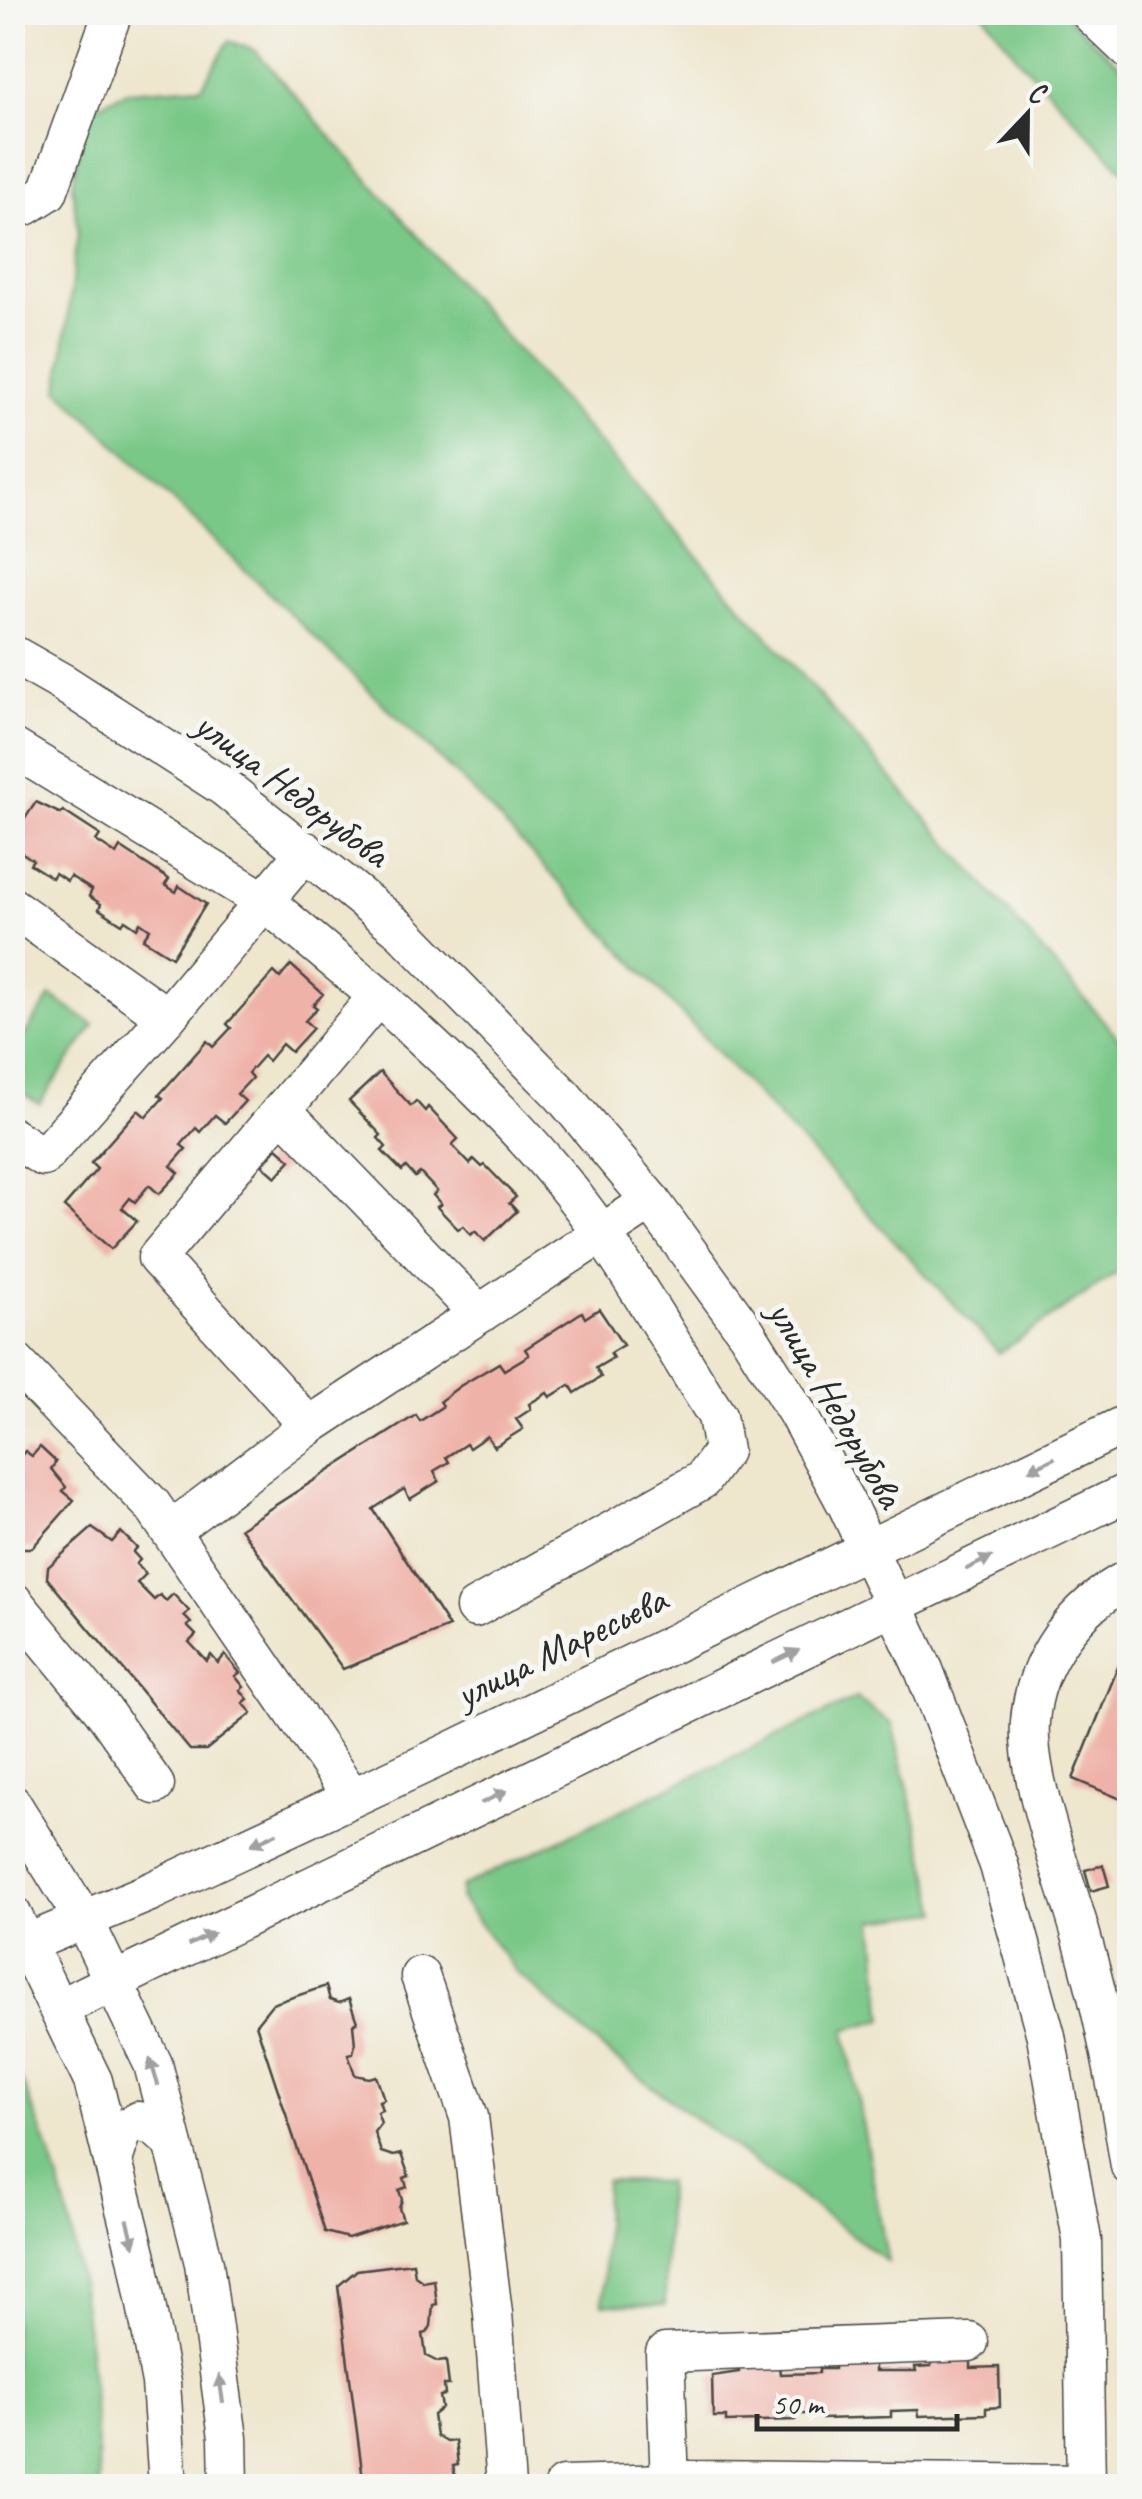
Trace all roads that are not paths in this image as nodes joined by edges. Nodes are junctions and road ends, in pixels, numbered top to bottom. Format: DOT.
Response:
graph roads {
  1 [pos="113,12"];
  2 [pos="1089,12"];
  3 [pos="1130,51"];
  4 [pos="12,202"];
  5 [pos="12,654"];
  6 [pos="12,746"];
  7 [pos="306,851"];
  8 [pos="264,900"];
  9 [pos="12,907"];
  10 [pos="378,996"];
  11 [pos="167,1017"];
  12 [pos="282,1110"];
  13 [pos="12,1137"];
  14 [pos="651,1201"];
  15 [pos="601,1234"];
  16 [pos="478,1314"];
  17 [pos="12,1358"];
  18 [pos="1130,1422"];
  19 [pos="309,1426"];
  20 [pos="1130,1491"];
  21 [pos="170,1530"];
  22 [pos="866,1548"];
  23 [pos="1130,1578"];
  24 [pos="12,1600"];
  25 [pos="891,1605"];
  26 [pos="475,1608"];
  27 [pos="155,1785"];
  28 [pos="352,1797"];
  29 [pos="14,1821"];
  30 [pos="84,1920"];
  31 [pos="20,1929"];
  32 [pos="420,1976"];
  33 [pos="114,1982"];
  34 [pos="1097,1994"];
  35 [pos="58,2008"];
  36 [pos="1038,2010"];
  37 [pos="173,2143"];
  38 [pos="113,2160"];
  39 [pos="1130,2166"];
  40 [pos="970,2342"];
  41 [pos="670,2483"];
  42 [pos="916,2485"];
  43 [pos="1086,2485"];
  44 [pos="168,2486"];
  45 [pos="228,2486"];
  46 [pos="506,2486"];
  47 [pos="563,2486"];
  1 -- 4 [label="street"];
  2 -- 3 [label="street"];
  5 -- 7 [label="street, улица Недорубова"];
  6 -- 8 [label="street"];
  7 -- 8 [label="street"];
  7 -- 14 [label="street, улица Недорубова"];
  8 -- 10 [label="street"];
  8 -- 11 [label="street"];
  9 -- 11 [label="street"];
  10 -- 12 [label="street"];
  10 -- 15 [label="street"];
  11 -- 13 [label="street"];
  12 -- 16 [label="street"];
  12 -- 19 [label="street"];
  14 -- 15 [label="street"];
  14 -- 22 [label="street, улица Недорубова"];
  15 -- 16 [label="street"];
  15 -- 26 [label="street"];
  16 -- 19 [label="street"];
  17 -- 21 [label="street"];
  18 -- 22 [label="street, улица Маресьева, one-way"];
  19 -- 21 [label="street"];
  25 -- 20 [label="street, one-way"];
  21 -- 28 [label="street"];
  22 -- 25 [label="street, улица Недорубова"];
  22 -- 28 [label="street, улица Маресьева"];
  23 -- 34 [label="street"];
  24 -- 27 [label="street"];
  33 -- 25 [label="street, one-way"];
  25 -- 36 [label="street, улица Недорубова"];
  28 -- 30 [label="street, улица Маресьева, one-way"];
  29 -- 30 [label="street"];
  30 -- 31 [label="street, улица Маресьева"];
  30 -- 33 [label="street"];
  31 -- 35 [label="street"];
  32 -- 46 [label="street"];
  33 -- 35 [label="street"];
  37 -- 33 [label="street, one-way"];
  34 -- 36 [label="street"];
  34 -- 39 [label="street"];
  35 -- 38 [label="street"];
  36 -- 43 [label="street, улица Недорубова"];
  37 -- 38 [label="street"];
  45 -- 37 [label="street, one-way"];
  38 -- 44 [label="street, one-way"];
  40 -- 41 [label="street"];
  41 -- 42 [label="street"];
  41 -- 47 [label="street"];
  42 -- 43 [label="street"];
}
